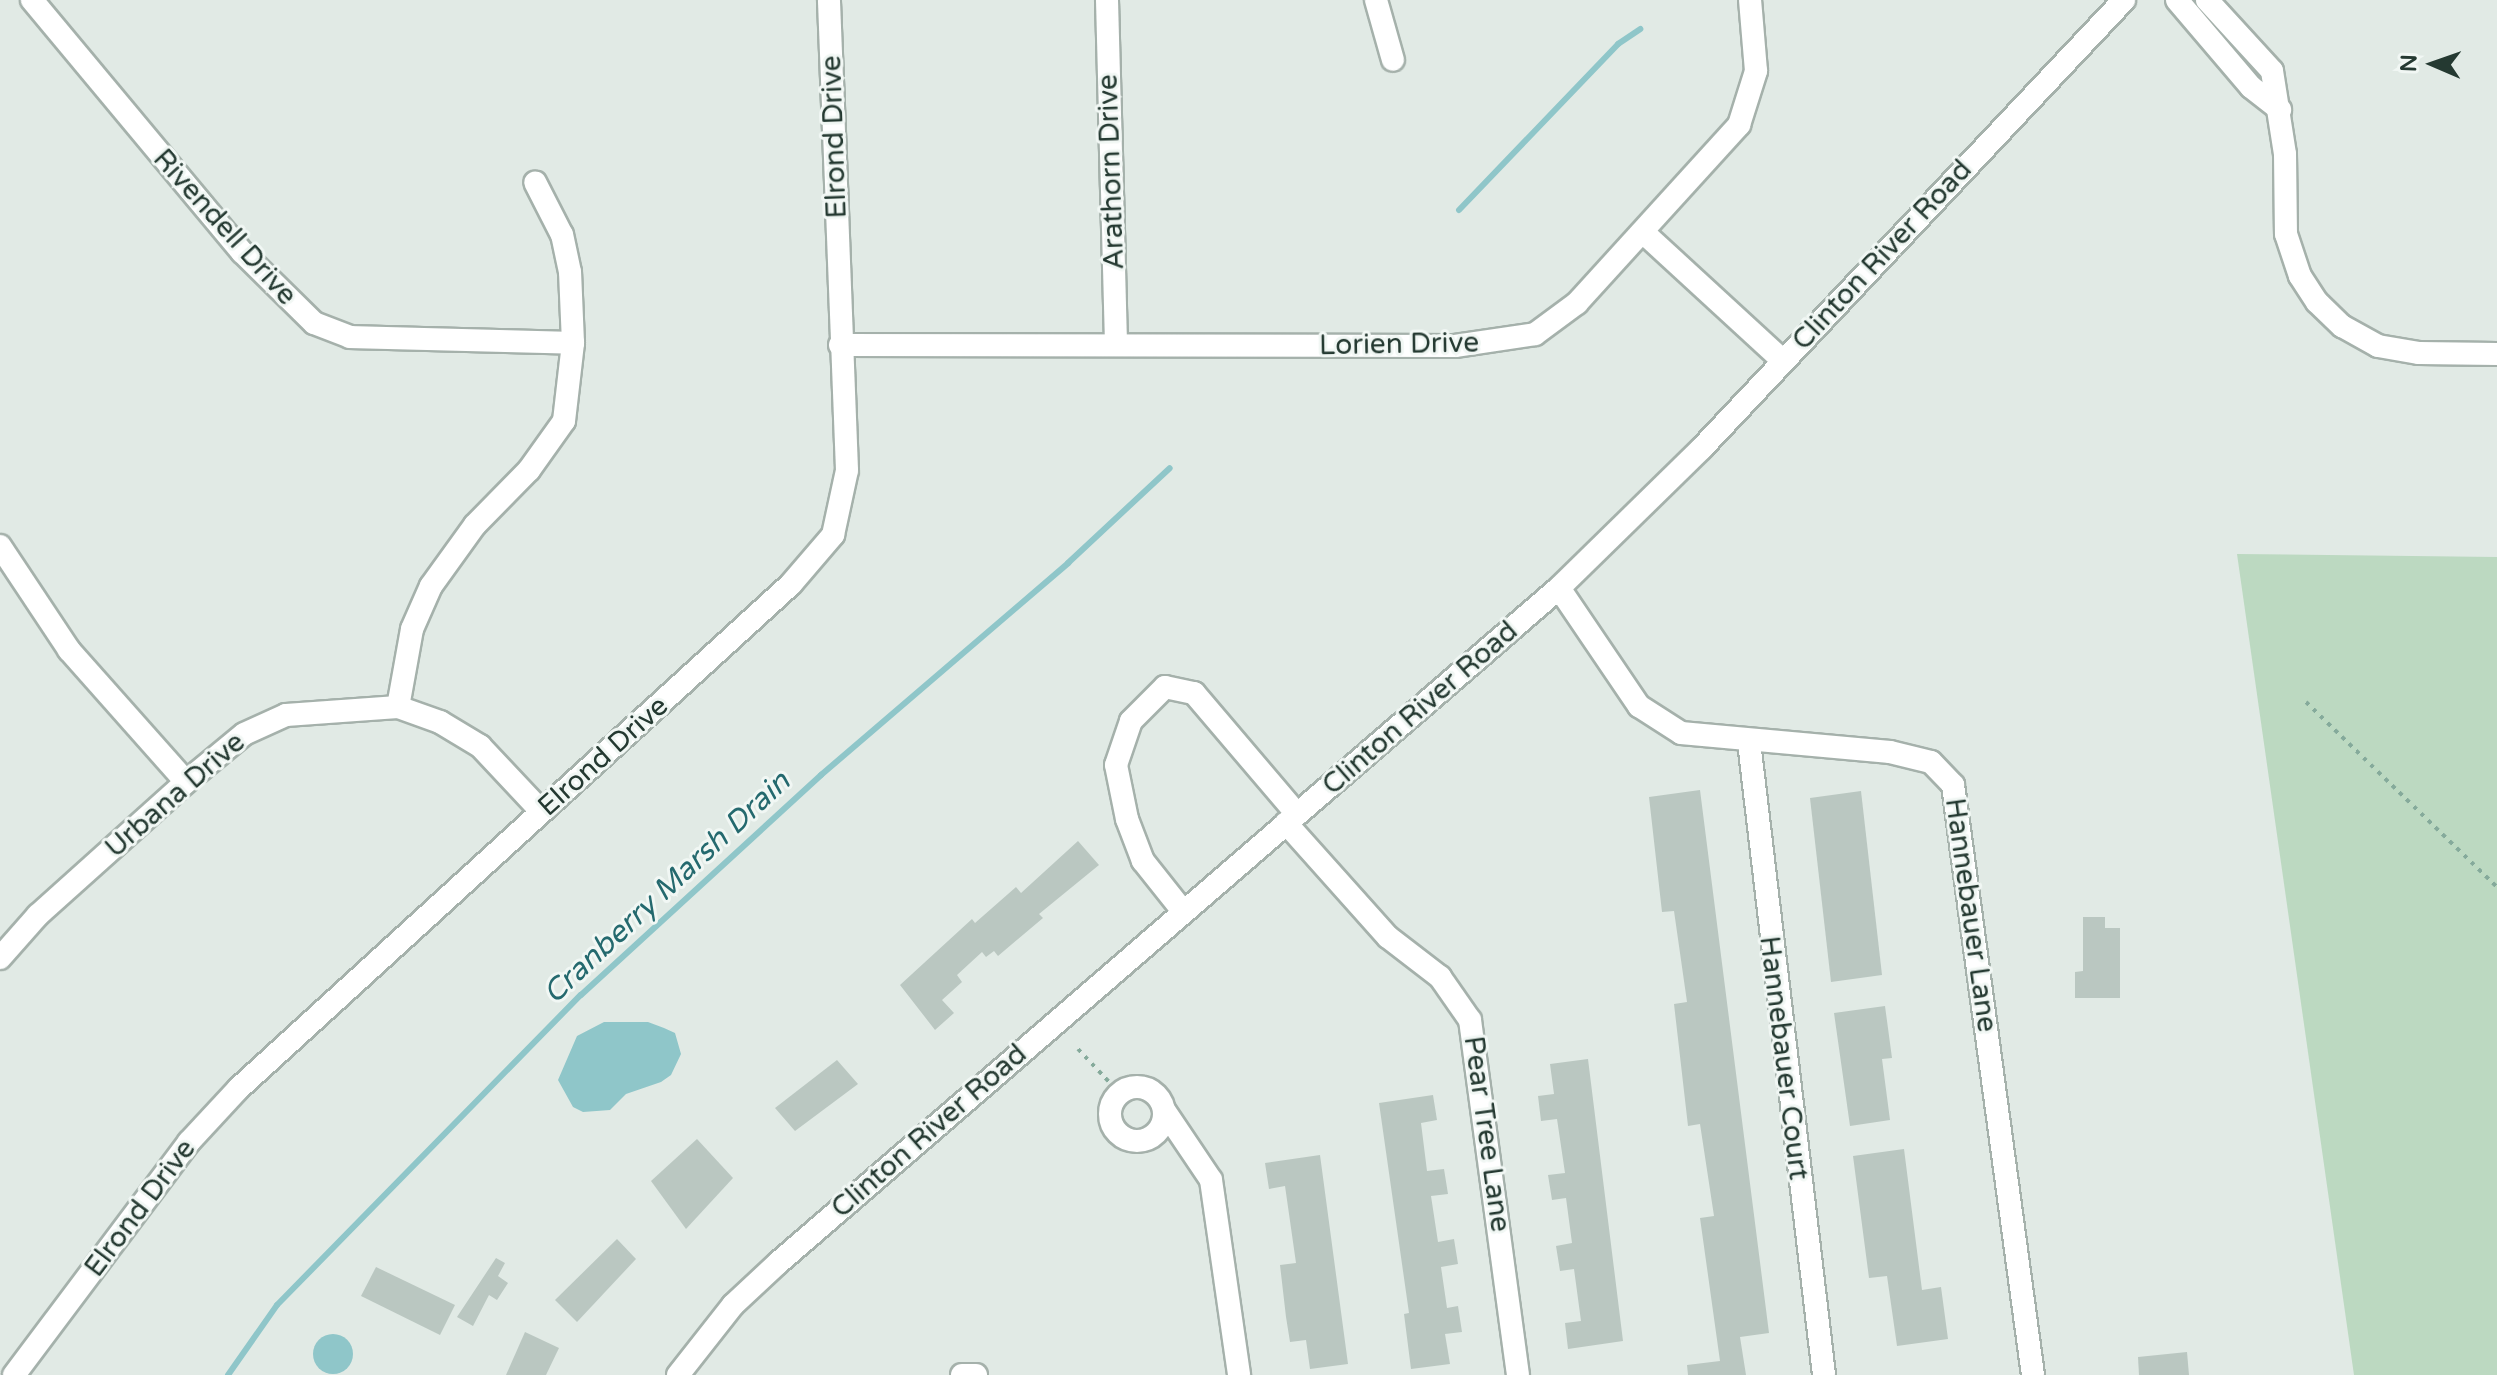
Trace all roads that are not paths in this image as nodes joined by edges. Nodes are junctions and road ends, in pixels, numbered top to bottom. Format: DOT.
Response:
graph roads {
  1 [pos="33,0"];
  2 [pos="829,0"];
  3 [pos="1107,0"];
  4 [pos="1376,0"];
  5 [pos="1750,0"];
  6 [pos="2124,0"];
  7 [pos="2177,0"];
  8 [pos="2207,0"];
  9 [pos="1393,60"];
  10 [pos="2280,110"];
  11 [pos="535,182"];
  12 [pos="1644,233"];
  13 [pos="573,343"];
  14 [pos="1116,343"];
  15 [pos="840,345"];
  16 [pos="2497,354"];
  17 [pos="1783,361"];
  18 [pos="0,546"];
  19 [pos="1559,588"];
  20 [pos="398,707"];
  21 [pos="1749,742"];
  22 [pos="186,782"];
  23 [pos="541,811"];
  24 [pos="1291,818"];
  25 [pos="1182,910"];
  26 [pos="0,958"];
  27 [pos="1164,1110"];
  28 [pos="1149,1139"];
  29 [pos="1193,1149"];
  30 [pos="14,1375"];
  31 [pos="678,1375"];
  32 [pos="962,1375"];
  33 [pos="976,1375"];
  34 [pos="1239,1375"];
  35 [pos="1518,1375"];
  36 [pos="1824,1375"];
  37 [pos="2033,1375"];
  1 -- 13 [label="street, Rivendell Drive"];
  2 -- 15 [label="street, Elrond Drive"];
  3 -- 14 [label="street, Arathorn Drive"];
  4 -- 9 [label="street"];
  5 -- 12 [label="street, Lorien Drive"];
  6 -- 17 [label="street, Clinton River Road"];
  7 -- 10 [label="street"];
  8 -- 10 [label="street"];
  10 -- 16 [label="street"];
  11 -- 13 [label="street"];
  12 -- 14 [label="street, Lorien Drive"];
  12 -- 17 [label="street"];
  13 -- 20 [label="street"];
  14 -- 15 [label="street, Lorien Drive"];
  15 -- 23 [label="street, Elrond Drive"];
  17 -- 19 [label="street, Clinton River Road"];
  18 -- 22 [label="street"];
  19 -- 21 [label="street, Hannebauer Lane"];
  19 -- 24 [label="street, Clinton River Road"];
  20 -- 22 [label="street, Urbana Drive"];
  20 -- 23 [label="street, Urbana Drive"];
  21 -- 36 [label="street, Hannebauer Court"];
  21 -- 37 [label="street, Hannebauer Lane"];
  22 -- 26 [label="street, Urbana Drive"];
  23 -- 30 [label="street, Elrond Drive"];
  24 -- 25 [label="street, Clinton River Road"];
  24 -- 25 [label="street, Pear Tree Lane"];
  24 -- 35 [label="street, Pear Tree Lane"];
  25 -- 31 [label="street, Clinton River Road"];
  27 -- 28 [label="street"];
  27 -- 28 [label="street"];
  27 -- 29 [label="street"];
  28 -- 29 [label="street"];
  29 -- 34 [label="street"];
  32 -- 33 [label="street"];
}
